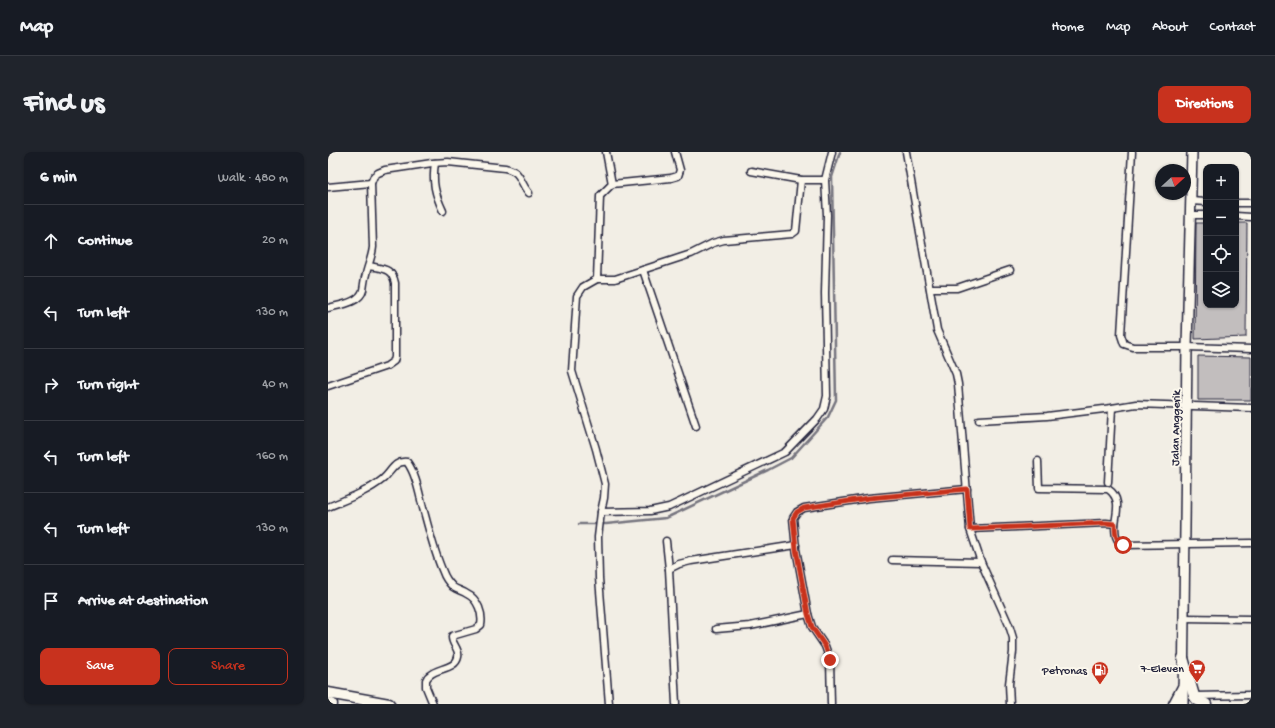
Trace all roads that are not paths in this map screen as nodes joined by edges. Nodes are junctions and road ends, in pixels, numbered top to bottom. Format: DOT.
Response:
graph roads {
  1 [pos="606,152"];
  2 [pos="675,152"];
  3 [pos="832,152"];
  4 [pos="906,152"];
  5 [pos="1132,152"];
  6 [pos="1192,152"];
  7 [pos="435,163"];
  8 [pos="751,172"];
  9 [pos="801,180"];
  10 [pos="825,180"];
  11 [pos="371,183"];
  12 [pos="612,184"];
  13 [pos="328,187"];
  14 [pos="530,193"];
  15 [pos="1191,201"];
  16 [pos="1203,202"];
  17 [pos="1239,203"];
  18 [pos="1251,203"];
  19 [pos="443,211"];
  20 [pos="1191,215"];
  21 [pos="1203,215"];
  22 [pos="1239,216"];
  23 [pos="1251,217"];
  24 [pos="369,266"];
  25 [pos="643,270"];
  26 [pos="1010,270"];
  27 [pos="597,279"];
  28 [pos="930,288"];
  29 [pos="328,308"];
  30 [pos="1187,347"];
  31 [pos="1251,349"];
  32 [pos="328,386"];
  33 [pos="1187,405"];
  34 [pos="1112,408"];
  35 [pos="1251,408"];
  36 [pos="979,420"];
  37 [pos="696,426"];
  38 [pos="1038,461"];
  39 [pos="1108,482"];
  40 [pos="967,489"];
  41 [pos="328,507"];
  42 [pos="601,513"];
  43 [pos="1115,524"];
  44 [pos="970,529"];
  45 [pos="666,541"];
  46 [pos="1251,543"];
  47 [pos="1185,544"];
  48 [pos="796,545"];
  49 [pos="892,560"];
  50 [pos="981,562"];
  51 [pos="669,569"];
  52 [pos="808,614"];
  53 [pos="1184,618"];
  54 [pos="1251,619"];
  55 [pos="716,629"];
  56 [pos="1184,658"];
  57 [pos="1183,687"];
  58 [pos="328,693"];
  59 [pos="1251,695"];
  60 [pos="1194,696"];
  61 [pos="328,703"];
  62 [pos="332,704"];
  63 [pos="389,704"];
  64 [pos="433,704"];
  65 [pos="609,704"];
  66 [pos="676,704"];
  67 [pos="831,704"];
  68 [pos="1010,704"];
  69 [pos="1174,704"];
  70 [pos="1183,704"];
  71 [pos="1206,704"];
  1 -- 12 [label="street"];
  2 -- 12 [label="street"];
  3 -- 10 [label="street"];
  4 -- 28 [label="street"];
  5 -- 30 [label="street"];
  6 -- 15 [label="main road, Jalan Anggerik"];
  7 -- 11 [label="street"];
  7 -- 14 [label="street"];
  7 -- 19 [label="street"];
  8 -- 9 [label="street"];
  9 -- 10 [label="street"];
  9 -- 25 [label="street"];
  10 -- 42 [label="street"];
  11 -- 13 [label="street"];
  11 -- 24 [label="street"];
  12 -- 27 [label="street"];
  15 -- 16 [label="street"];
  15 -- 20 [label="main road, Jalan Anggerik"];
  17 -- 18 [label="street"];
  20 -- 21 [label="street"];
  20 -- 30 [label="main road, Jalan Anggerik"];
  22 -- 23 [label="street"];
  24 -- 29 [label="street"];
  24 -- 32 [label="street"];
  25 -- 27 [label="street"];
  25 -- 37 [label="street"];
  26 -- 28 [label="street"];
  27 -- 42 [label="street"];
  28 -- 40 [label="street"];
  30 -- 31 [label="street"];
  30 -- 33 [label="main road, Jalan Anggerik"];
  33 -- 34 [label="street"];
  33 -- 35 [label="street"];
  33 -- 47 [label="main road, Jalan Anggerik"];
  34 -- 36 [label="street"];
  34 -- 39 [label="street"];
  38 -- 43 [label="street"];
  40 -- 44 [label="street"];
  40 -- 48 [label="street"];
  41 -- 64 [label="street"];
  42 -- 65 [label="street"];
  43 -- 44 [label="street"];
  43 -- 47 [label="street"];
  44 -- 50 [label="street"];
  45 -- 51 [label="street"];
  46 -- 47 [label="street"];
  47 -- 53 [label="main road, Jalan Anggerik"];
  48 -- 51 [label="street"];
  48 -- 52 [label="street"];
  49 -- 50 [label="street"];
  50 -- 68 [label="street"];
  51 -- 66 [label="street"];
  52 -- 55 [label="street"];
  52 -- 67 [label="street"];
  53 -- 54 [label="street"];
  53 -- 56 [label="main road, Jalan Anggerik"];
  56 -- 57 [label="main road, Jalan Anggerik"];
  56 -- 60 [label="main road"];
  57 -- 69 [label="main road"];
  57 -- 70 [label="main road, Jalan Anggerik"];
  58 -- 63 [label="main road"];
  59 -- 60 [label="street"];
  60 -- 71 [label="main road"];
  61 -- 62 [label="main road"];
}
